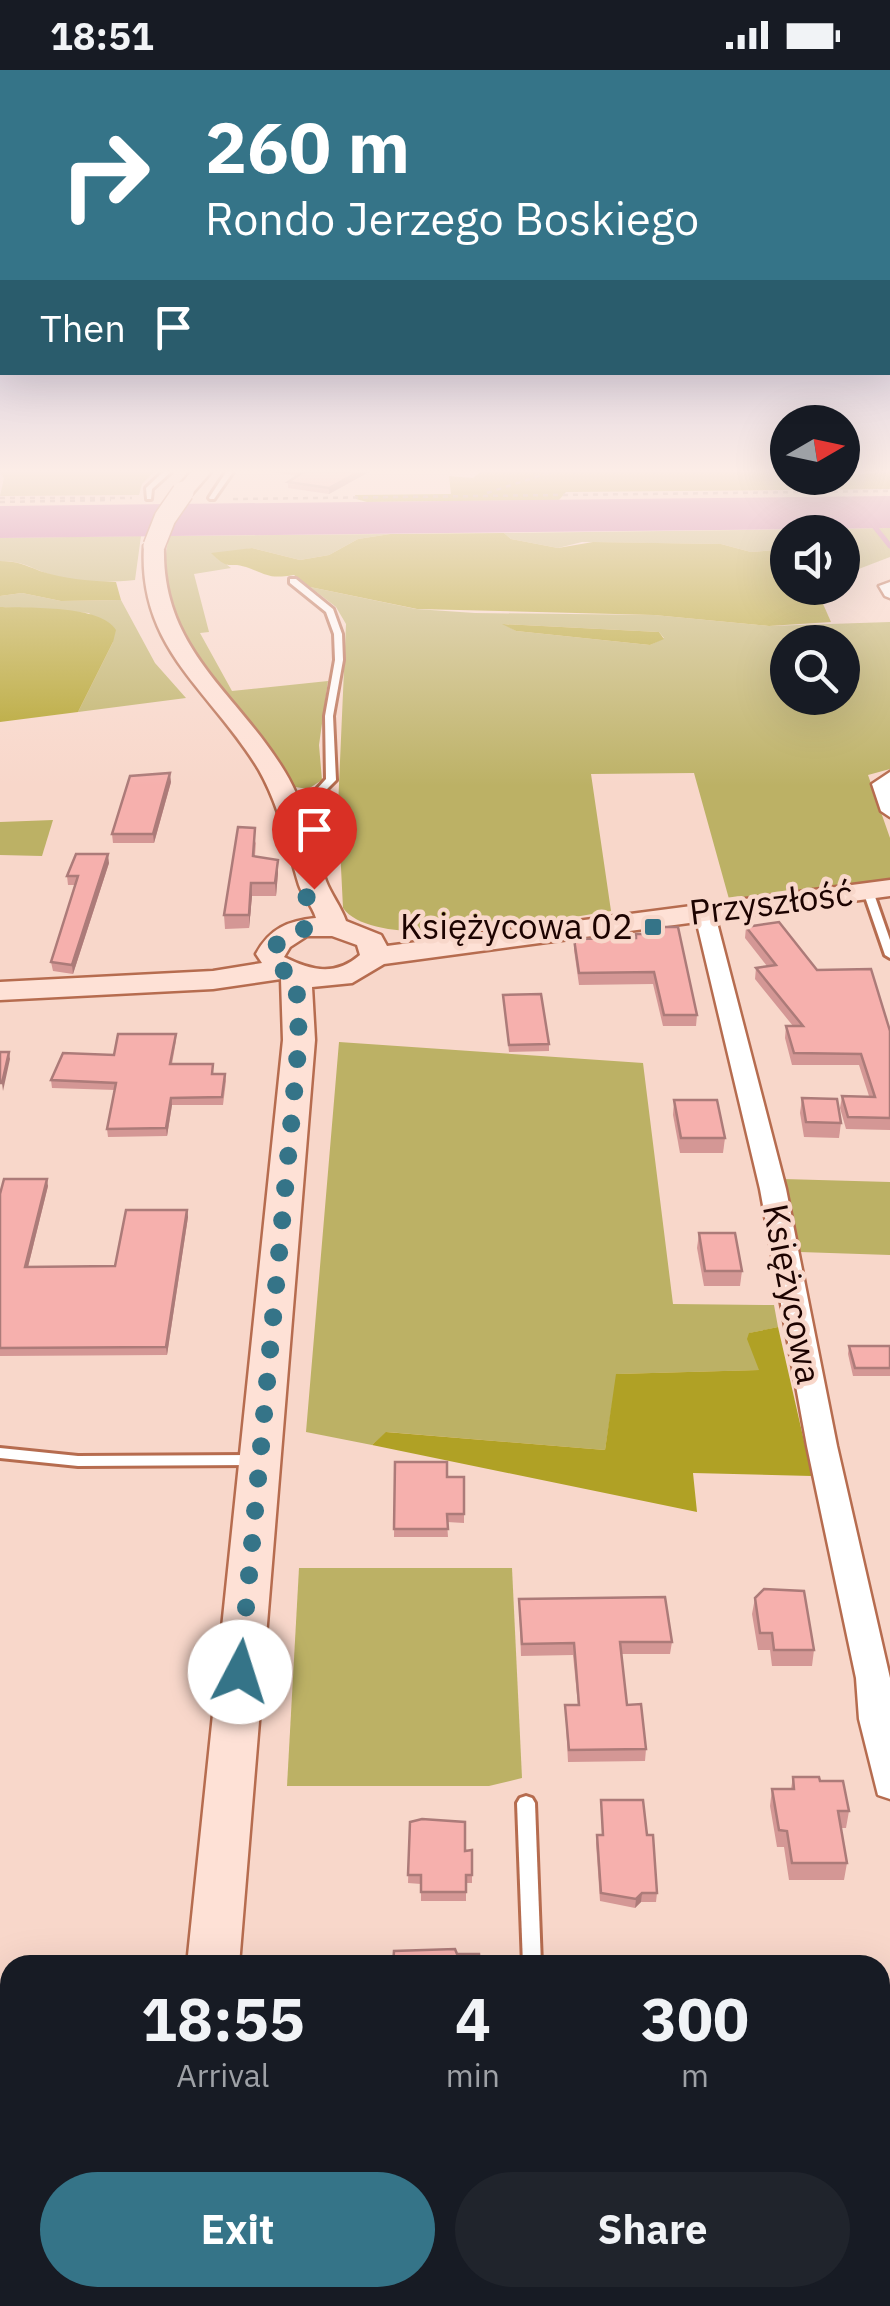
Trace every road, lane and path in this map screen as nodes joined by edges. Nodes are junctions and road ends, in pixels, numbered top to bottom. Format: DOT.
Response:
graph roads {
  1 [pos="153,576"];
  2 [pos="293,581"];
  3 [pos="890,777"];
  4 [pos="288,799"];
  5 [pos="890,812"];
  6 [pos="314,889"];
  7 [pos="879,889"];
  8 [pos="704,911"];
  9 [pos="334,927"];
  10 [pos="304,929"];
  11 [pos="373,948"];
  12 [pos="890,955"];
  13 [pos="283,966"];
  14 [pos="334,978"];
  15 [pos="0,992"];
  16 [pos="299,1040"];
  17 [pos="0,1453"];
  18 [pos="261,1460"];
  19 [pos="882,1679"];
  20 [pos="890,1785"];
  21 [pos="526,1802"];
  22 [pos="214,1955"];
  23 [pos="532,1955"];
  1 -- 4 [label="main road, bridge"];
  2 -- 4 [label="lane"];
  3 -- 5 [label="street"];
  4 -- 6 [label="main road"];
  6 -- 9 [label="main road"];
  6 -- 10 [label="main road"];
  7 -- 8 [label="main road, Przyszłość"];
  7 -- 12 [label="lane"];
  8 -- 11 [label="main road, Przyszłość"];
  8 -- 19 [label="street, Księżycowa"];
  9 -- 10 [label="main road"];
  9 -- 11 [label="main road"];
  10 -- 13 [label="main road"];
  11 -- 14 [label="main road"];
  13 -- 14 [label="main road"];
  13 -- 15 [label="main road"];
  13 -- 16 [label="main road"];
  14 -- 16 [label="main road"];
  16 -- 18 [label="main road"];
  17 -- 18 [label="lane"];
  18 -- 22 [label="main road"];
  19 -- 20 [label="street, Księżycowa"];
  21 -- 23 [label="lane"];
}
